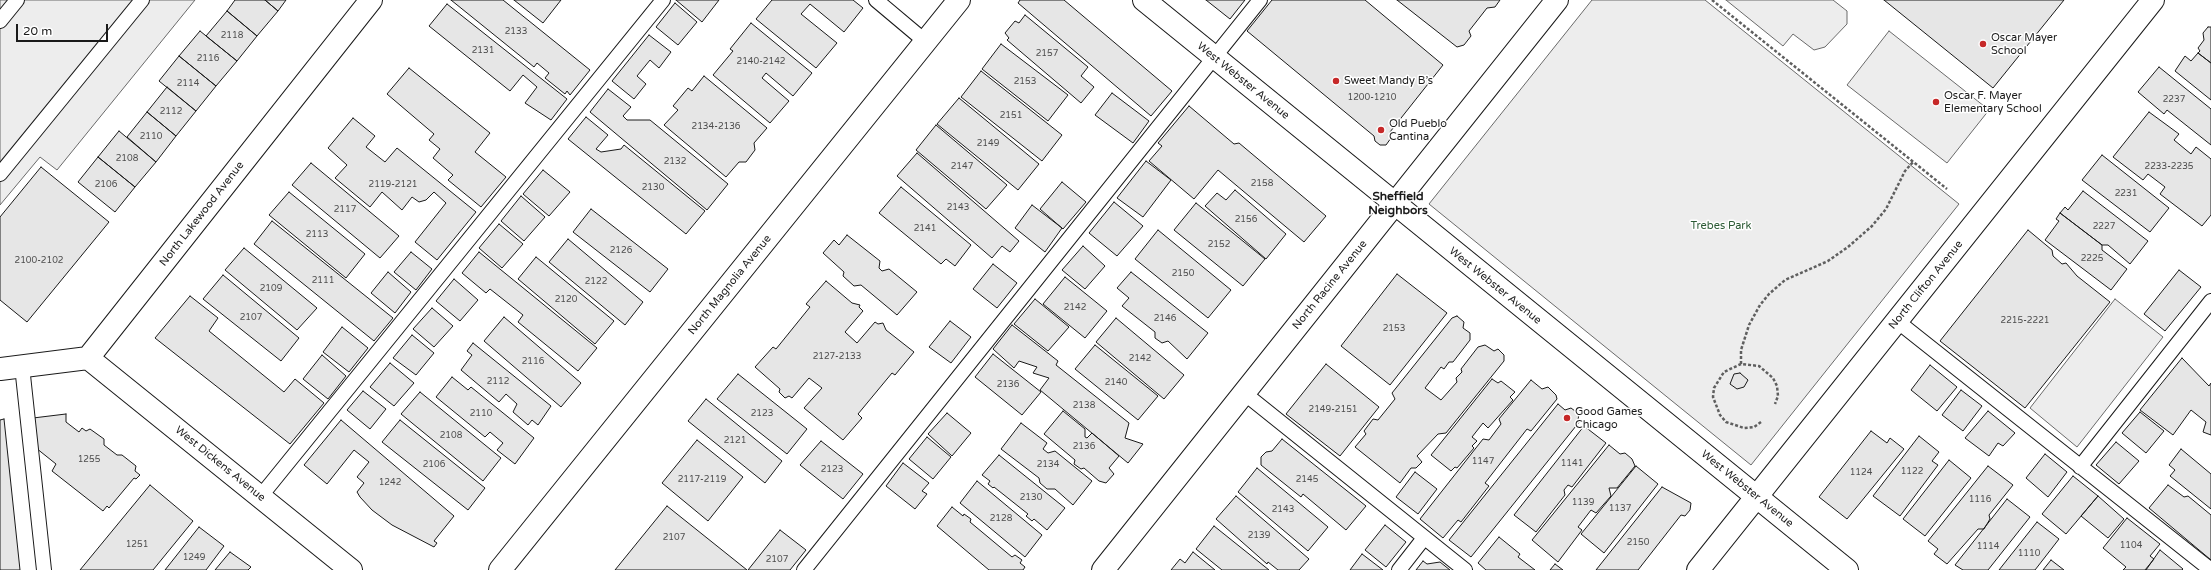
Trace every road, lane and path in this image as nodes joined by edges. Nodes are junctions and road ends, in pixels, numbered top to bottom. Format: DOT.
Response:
graph roads {
  1 [pos="17,0"];
  2 [pos="142,0"];
  3 [pos="371,0"];
  4 [pos="663,0"];
  5 [pos="876,0"];
  6 [pos="959,0"];
  7 [pos="1144,0"];
  8 [pos="1260,0"];
  9 [pos="1558,0"];
  10 [pos="1712,0"];
  11 [pos="2153,0"];
  12 [pos="0,21"];
  13 [pos="926,42"];
  14 [pos="1214,58"];
  15 [pos="1912,162"];
  16 [pos="0,174"];
  17 [pos="1947,189"];
  18 [pos="1394,205"];
  19 [pos="2211,301"];
  20 [pos="1897,321"];
  21 [pos="88,358"];
  22 [pos="1741,364"];
  23 [pos="22,366"];
  24 [pos="0,368"];
  25 [pos="1244,393"];
  26 [pos="1775,404"];
  27 [pos="1761,422"];
  28 [pos="2080,467"];
  29 [pos="260,497"];
  30 [pos="1756,497"];
  31 [pos="1424,538"];
  32 [pos="44,570"];
  33 [pos="351,570"];
  34 [pos="500,570"];
  35 [pos="804,570"];
  36 [pos="1103,570"];
  37 [pos="1398,570"];
  38 [pos="1465,570"];
  39 [pos="1698,570"];
  40 [pos="1847,570"];
  41 [pos="2211,570"];
  1 -- 12 [label="lane"];
  2 -- 16 [label="lane"];
  3 -- 21 [label="street, North Lakewood Avenue"];
  4 -- 29 [label="lane"];
  5 -- 13 [label="lane"];
  6 -- 13 [label="street, North Magnolia Avenue"];
  7 -- 14 [label="street, West Webster Avenue"];
  8 -- 14 [label="lane"];
  9 -- 18 [label="street, North Racine Avenue"];
  10 -- 15 [label="path"];
  11 -- 20 [label="street, North Clifton Avenue"];
  13 -- 34 [label="street, North Magnolia Avenue"];
  14 -- 18 [label="street, West Webster Avenue"];
  14 -- 35 [label="lane"];
  15 -- 17 [label="path"];
  15 -- 22 [label="path"];
  18 -- 25 [label="street, North Racine Avenue"];
  18 -- 30 [label="street, West Webster Avenue"];
  19 -- 28 [label="lane"];
  20 -- 28 [label="lane"];
  20 -- 30 [label="street, North Clifton Avenue"];
  21 -- 23 [label="street"];
  21 -- 29 [label="street, West Dickens Avenue"];
  22 -- 26 [label="path"];
  22 -- 27 [label="path"];
  23 -- 24 [label="street"];
  23 -- 32 [label="lane"];
  25 -- 31 [label="lane"];
  25 -- 36 [label="street, North Racine Avenue"];
  28 -- 41 [label="lane"];
  29 -- 33 [label="street, West Dickens Avenue"];
  30 -- 39 [label="street, North Clifton Avenue"];
  30 -- 40 [label="street, West Webster Avenue"];
  31 -- 37 [label="lane"];
  31 -- 38 [label="lane"];
}
